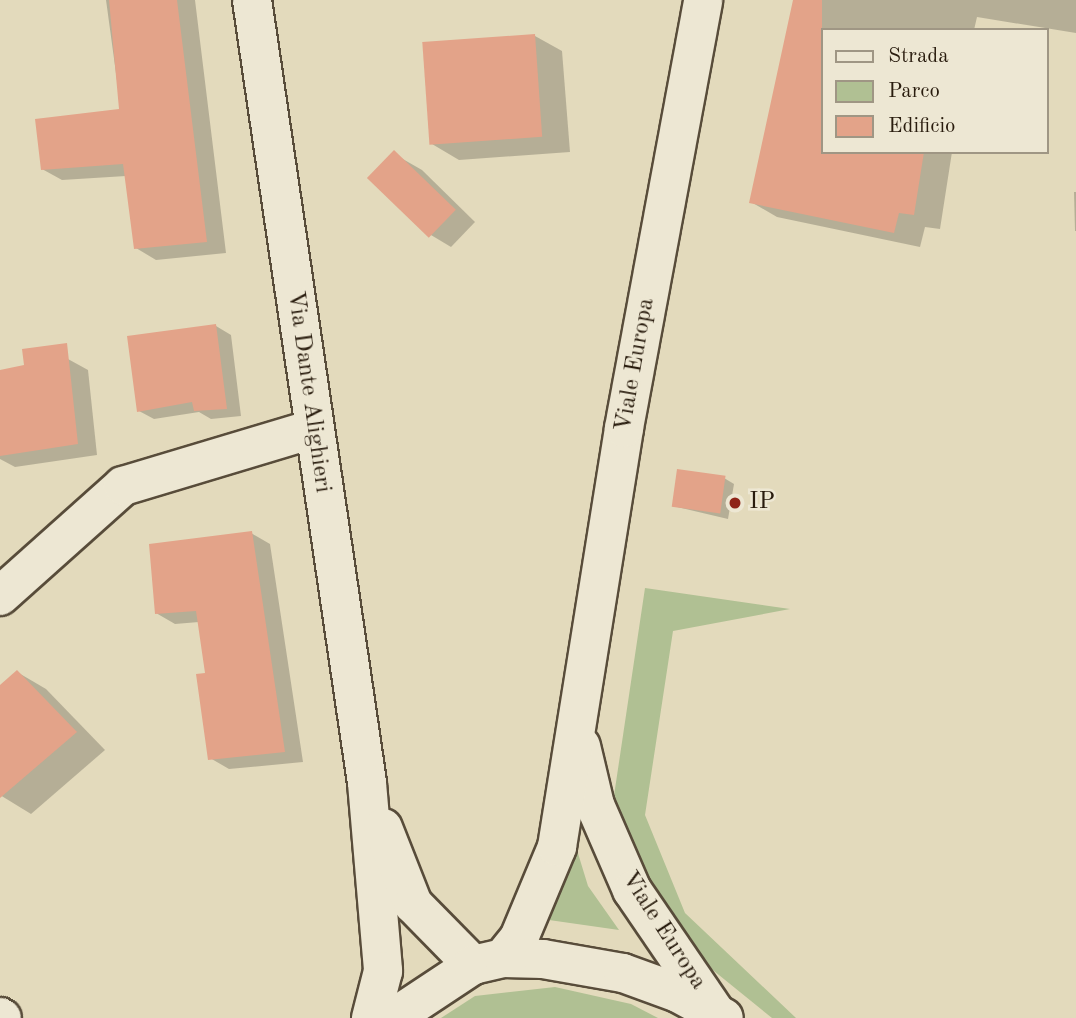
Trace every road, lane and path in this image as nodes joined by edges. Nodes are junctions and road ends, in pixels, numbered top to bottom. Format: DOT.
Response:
graph roads {
  1 [pos="252,0"];
  2 [pos="703,0"];
  3 [pos="313,429"];
  4 [pos="0,596"];
  5 [pos="578,731"];
  6 [pos="367,783"];
  7 [pos="488,962"];
  8 [pos="719,1014"];
  9 [pos="371,1018"];
  10 [pos="393,1018"];
  1 -- 3 [label="street, Via Dante Alighieri"];
  2 -- 5 [label="street, Viale Europa"];
  3 -- 4 [label="street"];
  3 -- 6 [label="street, Via Dante Alighieri"];
  5 -- 7 [label="street, Viale Europa"];
  5 -- 8 [label="street, Viale Europa"];
  6 -- 7 [label="street, Via Dante Alighieri"];
  6 -- 9 [label="street, Via Dante Alighieri"];
  7 -- 8 [label="street"];
  7 -- 10 [label="street"];
}
